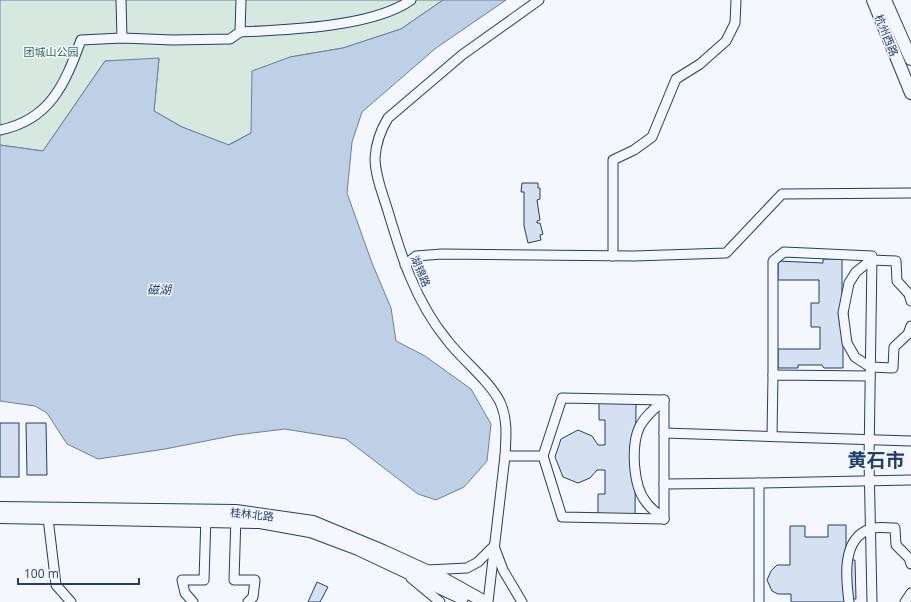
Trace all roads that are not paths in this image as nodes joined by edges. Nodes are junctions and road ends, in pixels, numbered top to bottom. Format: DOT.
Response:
graph roads {
  1 [pos="121,0"];
  2 [pos="241,0"];
  3 [pos="411,0"];
  4 [pos="539,0"];
  5 [pos="736,0"];
  6 [pos="873,0"];
  7 [pos="885,0"];
  8 [pos="240,32"];
  9 [pos="122,38"];
  10 [pos="911,59"];
  11 [pos="911,93"];
  12 [pos="0,130"];
  13 [pos="911,193"];
  14 [pos="613,256"];
  15 [pos="871,260"];
  16 [pos="404,265"];
  17 [pos="911,301"];
  18 [pos="911,326"];
  19 [pos="870,372"];
  20 [pos="773,375"];
  21 [pos="664,400"];
  22 [pos="664,433"];
  23 [pos="772,436"];
  24 [pos="869,439"];
  25 [pos="911,441"];
  26 [pos="505,456"];
  27 [pos="543,456"];
  28 [pos="911,480"];
  29 [pos="869,481"];
  30 [pos="759,483"];
  31 [pos="664,484"];
  32 [pos="0,508"];
  33 [pos="206,515"];
  34 [pos="236,516"];
  35 [pos="0,517"];
  36 [pos="48,518"];
  37 [pos="664,519"];
  38 [pos="870,529"];
  39 [pos="494,546"];
  40 [pos="911,564"];
  41 [pos="399,568"];
  42 [pos="424,570"];
  43 [pos="911,593"];
  44 [pos="71,602"];
  45 [pos="193,602"];
  46 [pos="248,602"];
  47 [pos="440,602"];
  48 [pos="471,602"];
  49 [pos="486,602"];
  50 [pos="522,602"];
  51 [pos="759,602"];
  52 [pos="849,602"];
  53 [pos="872,602"];
  54 [pos="906,602"];
  1 -- 9 [label="street"];
  2 -- 8 [label="street"];
  3 -- 8 [label="street"];
  4 -- 16 [label="street, 湖锦路"];
  5 -- 14 [label="street"];
  6 -- 11 [label="main road, 杭州西路"];
  7 -- 10 [label="main road, 杭州西路"];
  8 -- 9 [label="street"];
  9 -- 12 [label="street"];
  13 -- 14 [label="street"];
  14 -- 16 [label="street"];
  15 -- 17 [label="street"];
  15 -- 19 [label="street"];
  15 -- 19 [label="street"];
  15 -- 20 [label="street"];
  16 -- 26 [label="street, 湖锦路"];
  18 -- 19 [label="street"];
  19 -- 20 [label="street"];
  19 -- 24 [label="street"];
  20 -- 23 [label="street"];
  21 -- 22 [label="street"];
  21 -- 27 [label="street"];
  21 -- 37 [label="street"];
  22 -- 23 [label="street"];
  22 -- 31 [label="street"];
  23 -- 24 [label="street"];
  24 -- 25 [label="street"];
  24 -- 29 [label="street"];
  26 -- 27 [label="street"];
  26 -- 39 [label="street, 湖锦路"];
  27 -- 37 [label="street"];
  28 -- 29 [label="street"];
  29 -- 30 [label="street"];
  29 -- 38 [label="street"];
  30 -- 31 [label="street"];
  30 -- 51 [label="street"];
  31 -- 37 [label="street"];
  32 -- 33 [label="main road, 桂林北路"];
  33 -- 34 [label="main road, 桂林北路"];
  33 -- 36 [label="main road, 桂林北路"];
  33 -- 45 [label="street"];
  34 -- 41 [label="main road, 桂林北路"];
  34 -- 42 [label="main road, 桂林北路"];
  34 -- 46 [label="street"];
  35 -- 36 [label="main road, 桂林北路"];
  36 -- 44 [label="street"];
  38 -- 40 [label="street"];
  38 -- 52 [label="street"];
  38 -- 53 [label="street"];
  39 -- 42 [label="street"];
  39 -- 49 [label="street, 湖锦路"];
  39 -- 50 [label="street"];
  41 -- 47 [label="street"];
  41 -- 48 [label="main road, 桂林北路"];
  42 -- 49 [label="main road, 桂林北路"];
  43 -- 54 [label="street"];
}
